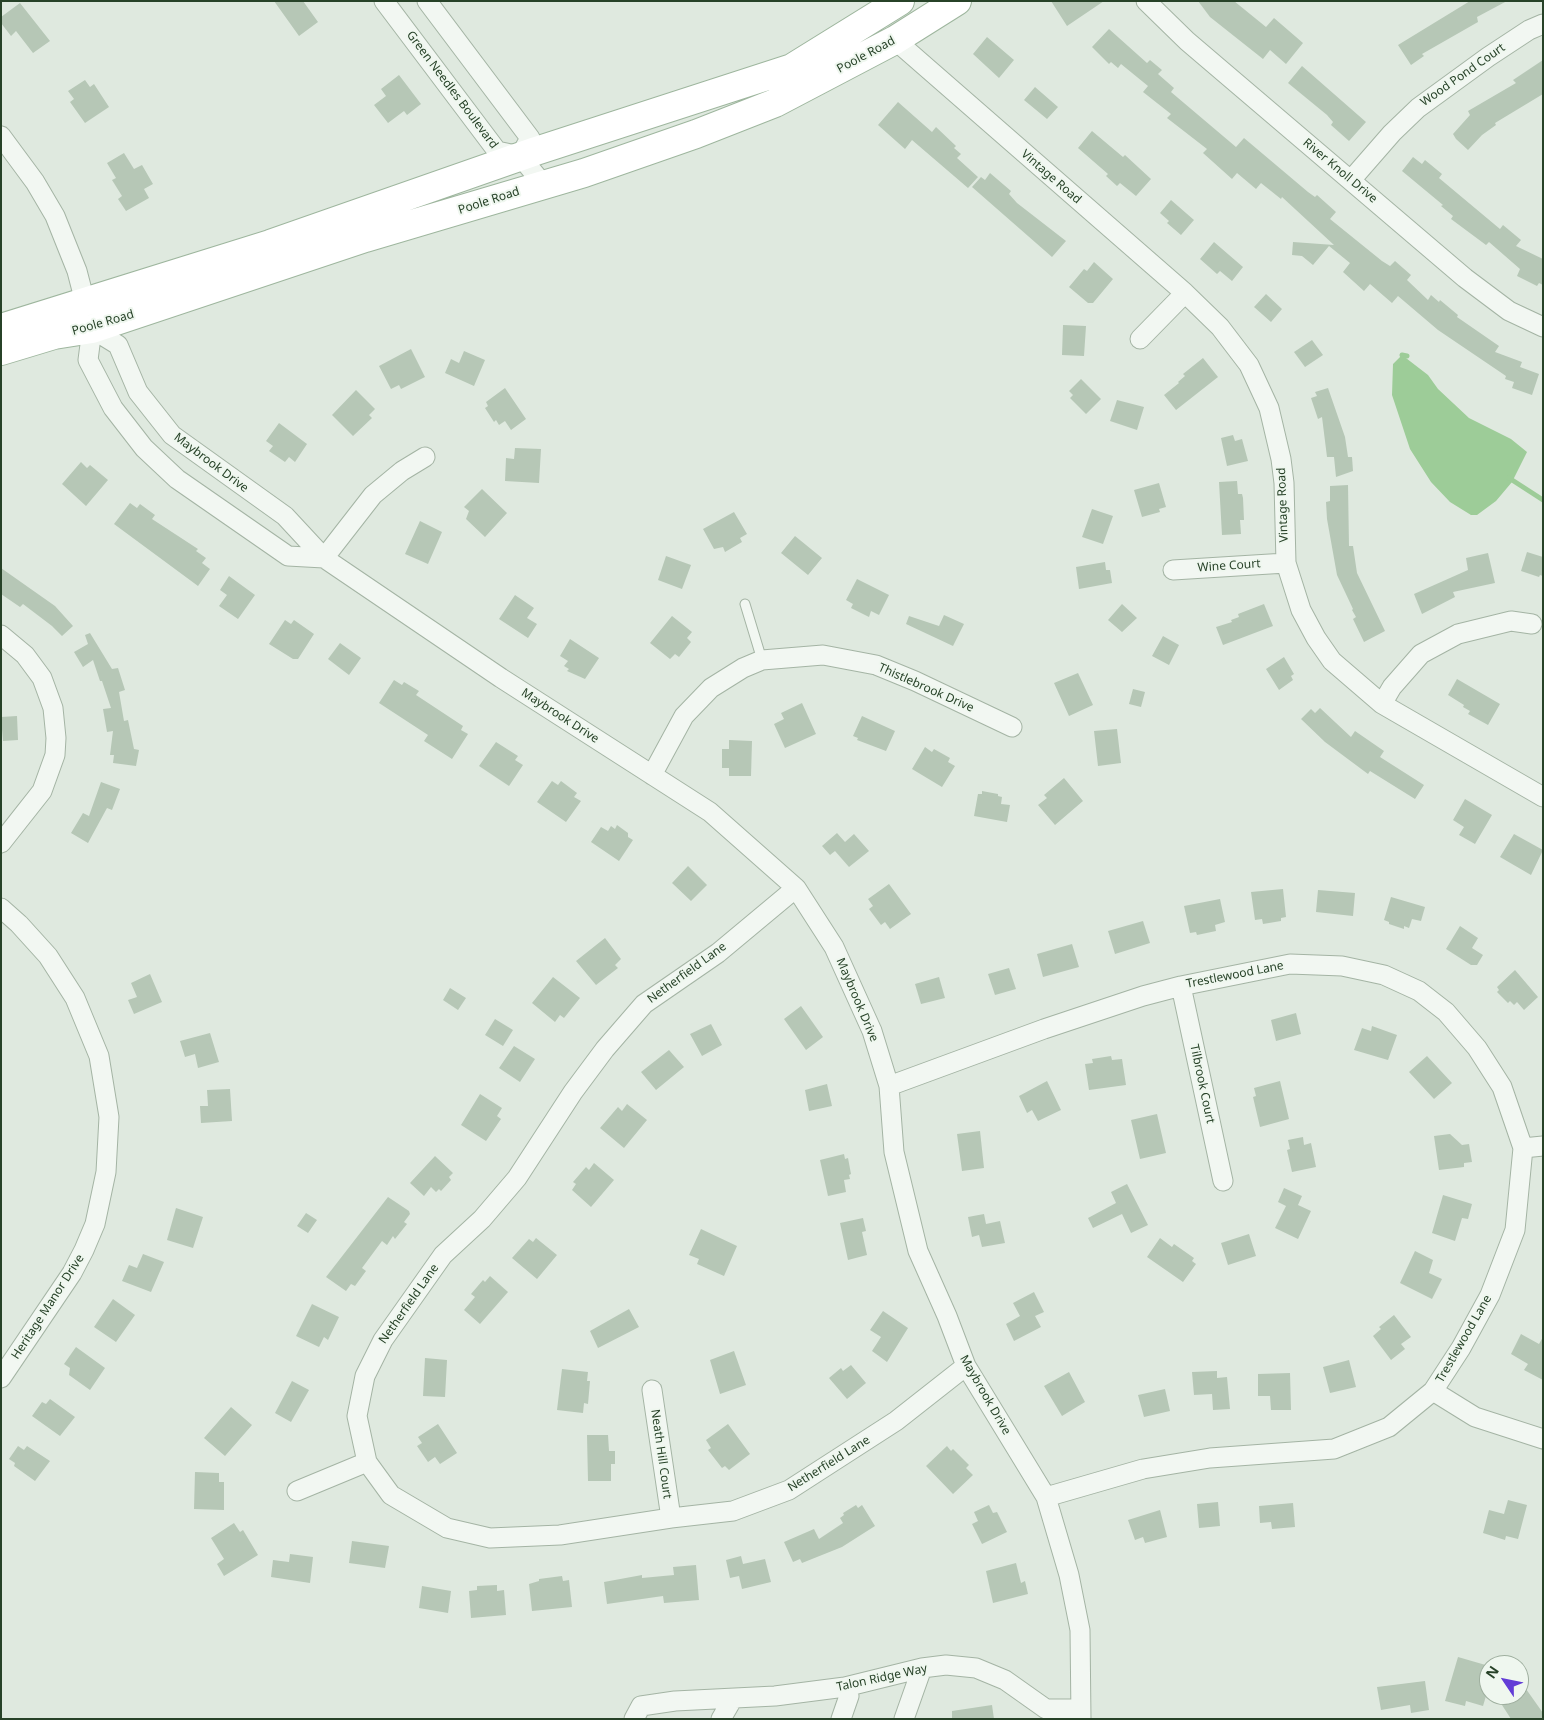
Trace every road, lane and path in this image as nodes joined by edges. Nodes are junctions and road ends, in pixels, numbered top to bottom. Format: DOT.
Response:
graph roads {
  1 [pos="428,1"];
  2 [pos="900,1"];
  3 [pos="957,1"];
  4 [pos="1146,1"];
  5 [pos="391,4"];
  6 [pos="1543,24"];
  7 [pos="895,40"];
  8 [pos="1,136"];
  9 [pos="520,156"];
  10 [pos="1351,180"];
  11 [pos="543,184"];
  12 [pos="1185,293"];
  13 [pos="84,301"];
  14 [pos="1543,327"];
  15 [pos="1,328"];
  16 [pos="92,328"];
  17 [pos="1140,340"];
  18 [pos="1,351"];
  19 [pos="425,457"];
  20 [pos="324,558"];
  21 [pos="1286,563"];
  22 [pos="1173,570"];
  23 [pos="745,604"];
  24 [pos="1532,624"];
  25 [pos="1,635"];
  26 [pos="762,660"];
  27 [pos="1382,704"];
  28 [pos="1012,727"];
  29 [pos="652,775"];
  30 [pos="1543,797"];
  31 [pos="1,843"];
  32 [pos="796,888"];
  33 [pos="1,908"];
  34 [pos="1181,986"];
  35 [pos="889,1086"];
  36 [pos="1543,1146"];
  37 [pos="1523,1148"];
  38 [pos="1223,1182"];
  39 [pos="966,1366"];
  40 [pos="1,1378"];
  41 [pos="652,1390"];
  42 [pos="1433,1391"];
  43 [pos="1543,1439"];
  44 [pos="367,1462"];
  45 [pos="297,1491"];
  46 [pos="1046,1497"];
  47 [pos="670,1518"];
  48 [pos="922,1668"];
  49 [pos="845,1687"];
  50 [pos="732,1700"];
  51 [pos="1081,1714"];
  52 [pos="634,1719"];
  53 [pos="721,1719"];
  54 [pos="841,1719"];
  55 [pos="904,1719"];
  1 -- 9 [label="street"];
  2 -- 9 [label="main road, Poole Road"];
  3 -- 7 [label="main road, Poole Road"];
  4 -- 10 [label="street, River Knoll Drive"];
  5 -- 9 [label="street, Green Needles Boulevard"];
  6 -- 10 [label="street, Wood Pond Court"];
  7 -- 11 [label="main road, Poole Road"];
  7 -- 12 [label="street, Vintage Road"];
  8 -- 13 [label="street"];
  9 -- 11 [label="street"];
  9 -- 13 [label="main road, Poole Road"];
  10 -- 14 [label="street, River Knoll Drive"];
  11 -- 16 [label="main road, Poole Road"];
  12 -- 17 [label="street"];
  12 -- 21 [label="street, Vintage Road"];
  13 -- 15 [label="main road, Poole Road"];
  13 -- 16 [label="street"];
  16 -- 18 [label="main road, Poole Road"];
  16 -- 20 [label="street, Maybrook Drive"];
  16 -- 20 [label="street"];
  19 -- 20 [label="street"];
  20 -- 29 [label="street, Maybrook Drive"];
  21 -- 22 [label="street, Wine Court"];
  21 -- 27 [label="street, Vintage Road"];
  23 -- 26 [label="lane"];
  24 -- 27 [label="street"];
  25 -- 31 [label="street"];
  26 -- 28 [label="street, Thistlebrook Drive"];
  26 -- 29 [label="street, Thistlebrook Drive"];
  27 -- 30 [label="street, Vintage Road"];
  29 -- 32 [label="street, Maybrook Drive"];
  32 -- 35 [label="street, Maybrook Drive"];
  32 -- 44 [label="street, Netherfield Lane"];
  33 -- 40 [label="street, Heritage Manor Drive"];
  34 -- 35 [label="street, Trestlewood Lane"];
  34 -- 37 [label="street, Trestlewood Lane"];
  34 -- 38 [label="street, Tilbrook Court"];
  35 -- 39 [label="street, Maybrook Drive"];
  36 -- 37 [label="street"];
  37 -- 42 [label="street, Trestlewood Lane"];
  39 -- 46 [label="street, Maybrook Drive"];
  39 -- 47 [label="street, Netherfield Lane"];
  41 -- 47 [label="street, Neath Hill Court"];
  42 -- 43 [label="street"];
  42 -- 46 [label="street, Trestlewood Lane"];
  44 -- 45 [label="street"];
  44 -- 47 [label="street, Netherfield Lane"];
  46 -- 51 [label="street, Maybrook Drive"];
  48 -- 49 [label="street, Talon Ridge Way"];
  48 -- 51 [label="street, Talon Ridge Way"];
  48 -- 55 [label="street"];
  49 -- 50 [label="street, Talon Ridge Way"];
  49 -- 54 [label="street"];
  50 -- 52 [label="street, Talon Ridge Way"];
  50 -- 53 [label="street"];
}
